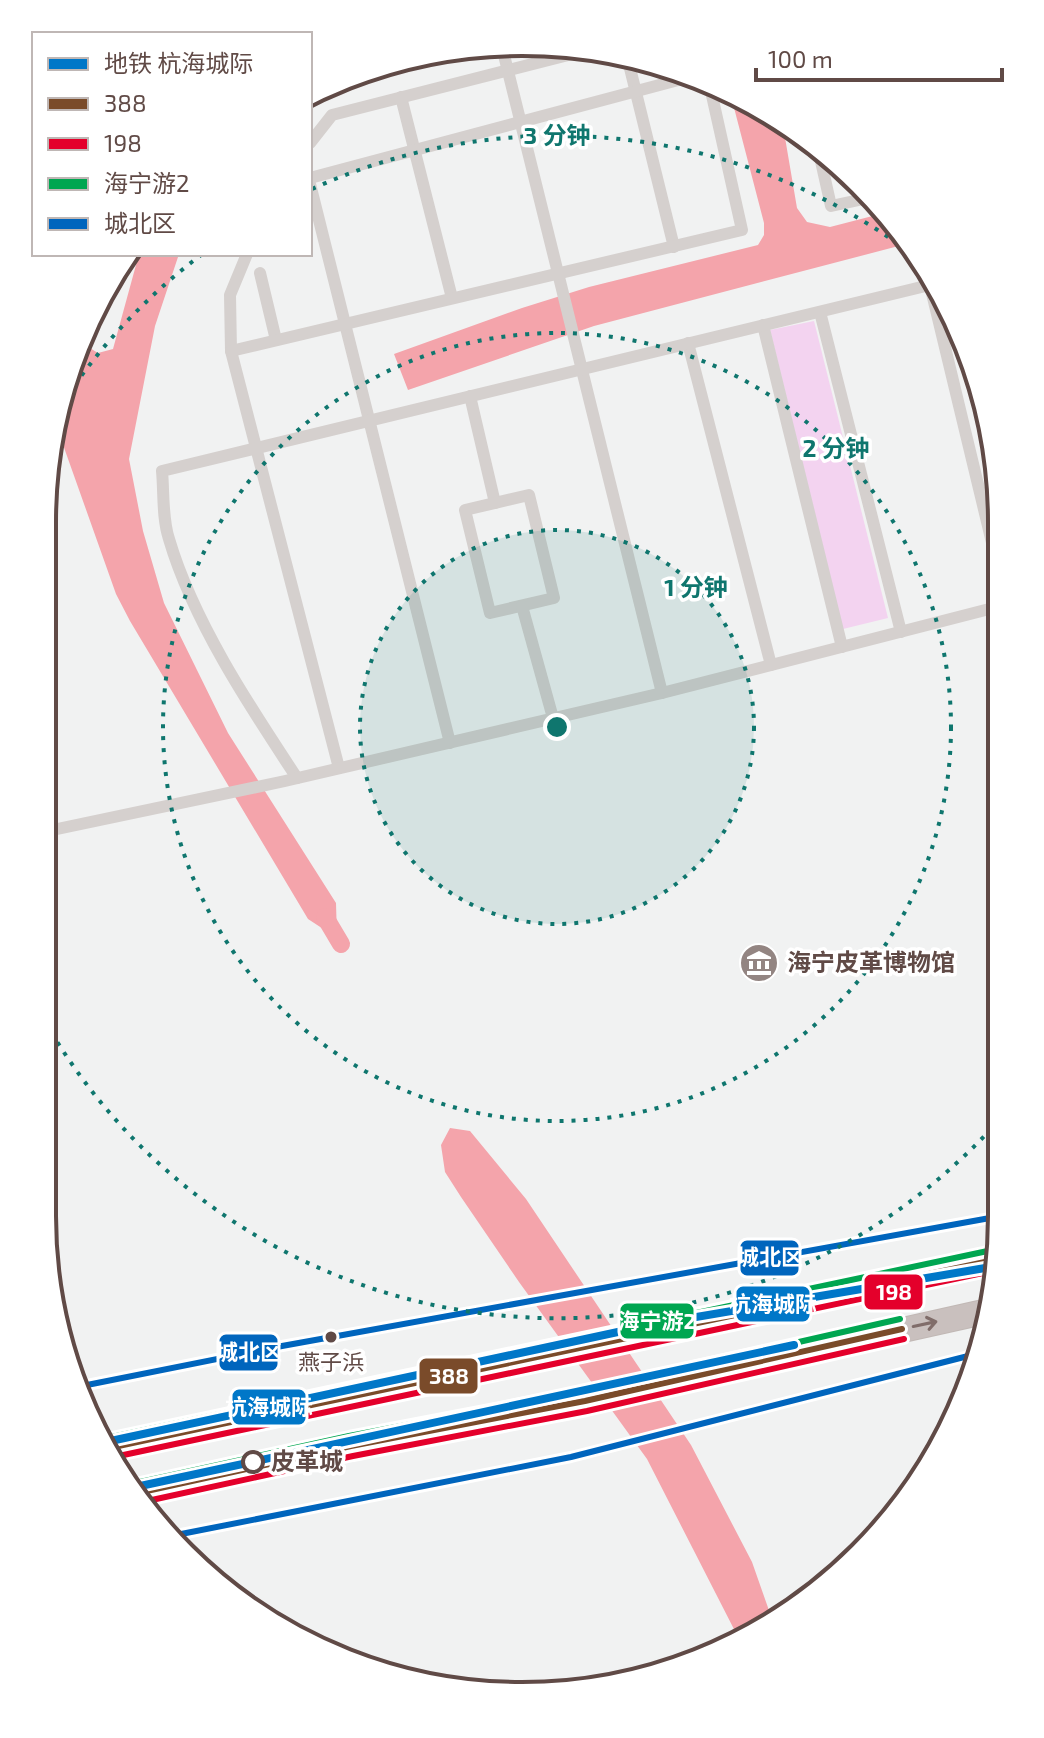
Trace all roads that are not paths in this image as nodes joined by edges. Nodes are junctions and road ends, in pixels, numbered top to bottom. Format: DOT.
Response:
graph roads {
  1 [pos="504,57"];
  2 [pos="556,57"];
  3 [pos="507,69"];
  4 [pos="630,69"];
  5 [pos="673,81"];
  6 [pos="636,91"];
  7 [pos="401,97"];
  8 [pos="712,97"];
  9 [pos="520,122"];
  10 [pos="312,140"];
  11 [pos="415,150"];
  12 [pos="822,166"];
  13 [pos="312,180"];
  14 [pos="312,189"];
  15 [pos="859,200"];
  16 [pos="674,247"];
  17 [pos="246,256"];
  18 [pos="260,273"];
  19 [pos="558,274"];
  20 [pos="924,286"];
  21 [pos="452,298"];
  22 [pos="820,312"];
  23 [pos="942,321"];
  24 [pos="345,324"];
  25 [pos="763,325"];
  26 [pos="276,340"];
  27 [pos="688,343"];
  28 [pos="231,351"];
  29 [pos="582,369"];
  30 [pos="470,396"];
  31 [pos="369,421"];
  32 [pos="256,448"];
  33 [pos="495,503"];
  34 [pos="988,523"];
  35 [pos="522,606"];
  36 [pos="988,609"];
  37 [pos="901,632"];
  38 [pos="842,647"];
  39 [pos="771,665"];
  40 [pos="662,693"];
  41 [pos="553,718"];
  42 [pos="450,743"];
  43 [pos="339,768"];
  44 [pos="291,780"];
  45 [pos="56,829"];
  46 [pos="985,1262"];
  47 [pos="978,1313"];
  48 [pos="117,1446"];
  49 [pos="146,1491"];
  1 -- 3 [label="street"];
  2 -- 3 [label="street"];
  3 -- 7 [label="street"];
  3 -- 9 [label="street"];
  4 -- 6 [label="street"];
  5 -- 6 [label="street"];
  6 -- 9 [label="street"];
  6 -- 16 [label="street"];
  7 -- 10 [label="street"];
  7 -- 11 [label="street"];
  8 -- 16 [label="street"];
  9 -- 11 [label="street"];
  9 -- 19 [label="street"];
  11 -- 13 [label="street"];
  11 -- 21 [label="street"];
  12 -- 15 [label="street"];
  14 -- 24 [label="street"];
  16 -- 19 [label="street"];
  17 -- 28 [label="street"];
  18 -- 26 [label="street"];
  19 -- 21 [label="street"];
  19 -- 29 [label="street"];
  20 -- 22 [label="street"];
  21 -- 24 [label="street"];
  22 -- 25 [label="street"];
  22 -- 37 [label="street"];
  23 -- 34 [label="street"];
  24 -- 26 [label="street"];
  24 -- 31 [label="street"];
  25 -- 27 [label="street"];
  25 -- 38 [label="street"];
  26 -- 28 [label="street"];
  27 -- 29 [label="street"];
  27 -- 39 [label="street"];
  28 -- 32 [label="street"];
  29 -- 30 [label="street"];
  29 -- 40 [label="street"];
  30 -- 31 [label="street"];
  30 -- 33 [label="street"];
  31 -- 32 [label="street"];
  31 -- 42 [label="street"];
  32 -- 43 [label="street"];
  32 -- 44 [label="street"];
  33 -- 35 [label="street"];
  33 -- 35 [label="street"];
  35 -- 41 [label="street"];
  36 -- 37 [label="street"];
  37 -- 38 [label="street"];
  38 -- 39 [label="street"];
  39 -- 40 [label="street"];
  40 -- 41 [label="street"];
  41 -- 42 [label="street"];
  42 -- 43 [label="street"];
  43 -- 44 [label="street"];
  44 -- 45 [label="street"];
  46 -- 48 [label="highway"];
  49 -- 47 [label="highway, one-way"];
}
